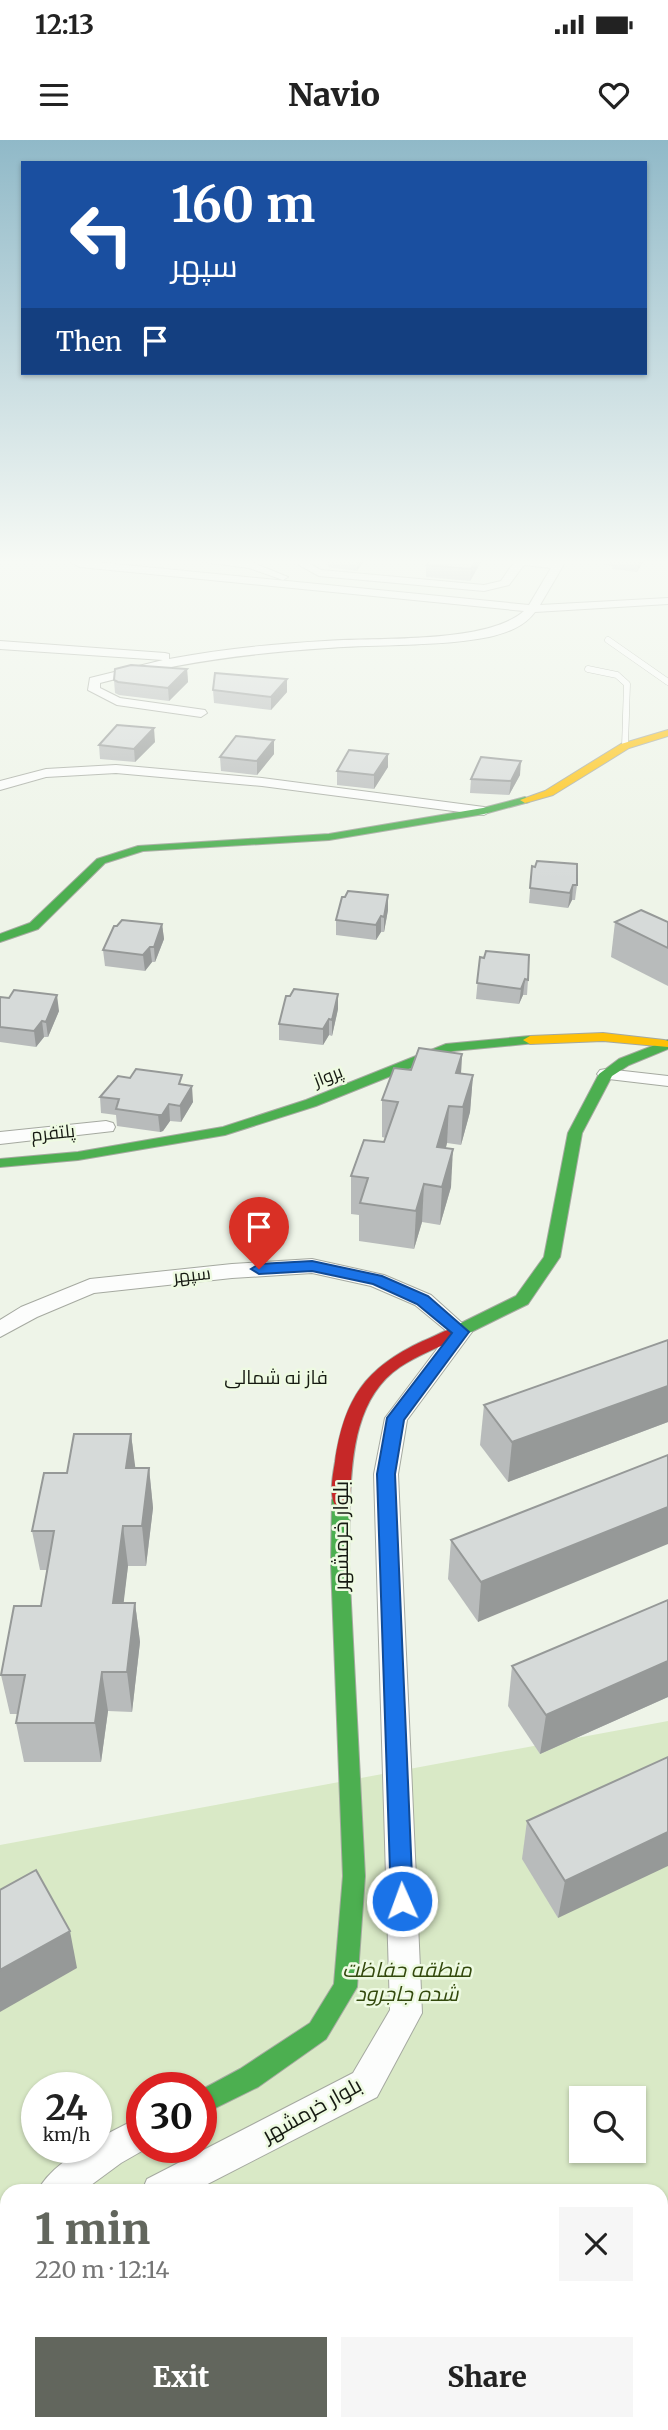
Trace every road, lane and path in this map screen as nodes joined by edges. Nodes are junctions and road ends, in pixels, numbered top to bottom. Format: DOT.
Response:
graph roads {
  1 [pos="159,666"];
  2 [pos="645,666"];
  3 [pos="588,668"];
  4 [pos="668,682"];
  5 [pos="201,713"];
  6 [pos="668,733"];
  7 [pos="625,746"];
  8 [pos="0,786"];
  9 [pos="484,811"];
  10 [pos="0,938"];
  11 [pos="668,1044"];
  12 [pos="606,1073"];
  13 [pos="668,1081"];
  14 [pos="106,1127"];
  15 [pos="0,1138"];
  16 [pos="0,1163"];
  17 [pos="0,1331"];
  18 [pos="461,1332"];
  19 [pos="217,2095"];
  20 [pos="126,2142"];
  21 [pos="64,2184"];
  22 [pos="173,2184"];
  1 -- 5 [label="street"];
  2 -- 4 [label="lane"];
  3 -- 7 [label="lane"];
  6 -- 7 [label="street"];
  7 -- 9 [label="street"];
  8 -- 9 [label="street"];
  9 -- 10 [label="street"];
  11 -- 12 [label="street"];
  11 -- 16 [label="street, پرواز"];
  12 -- 13 [label="street"];
  12 -- 18 [label="street, بلوار خرمشهر"];
  14 -- 15 [label="street, پلتفرم"];
  17 -- 18 [label="street, سپهر"];
  18 -- 19 [label="street, بلوار خرمشهر"];
  18 -- 22 [label="street, بلوار خرمشهر"];
  20 -- 21 [label="street"];
}
